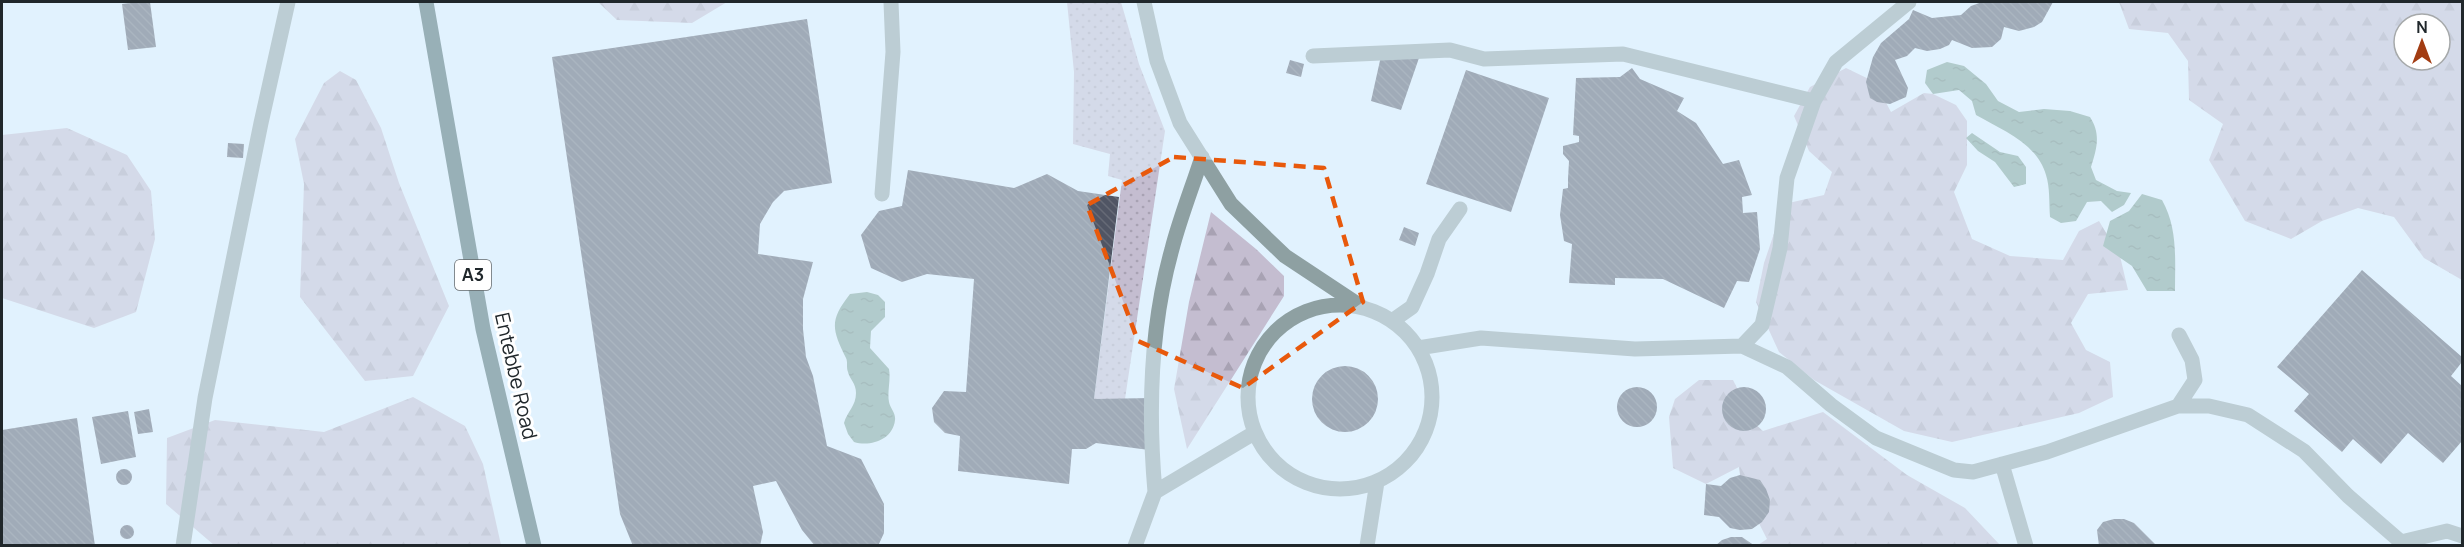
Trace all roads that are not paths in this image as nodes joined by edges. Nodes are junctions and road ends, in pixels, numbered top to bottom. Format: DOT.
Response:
graph roads {
  1 [pos="288,2"];
  2 [pos="426,2"];
  3 [pos="891,2"];
  4 [pos="1144,2"];
  5 [pos="1909,2"];
  6 [pos="1313,56"];
  7 [pos="1814,101"];
  8 [pos="1202,157"];
  9 [pos="882,194"];
  10 [pos="1460,209"];
  11 [pos="1363,308"];
  12 [pos="1392,321"];
  13 [pos="2178,335"];
  14 [pos="1742,346"];
  15 [pos="1418,348"];
  16 [pos="2178,406"];
  17 [pos="1254,433"];
  18 [pos="2002,464"];
  19 [pos="1377,482"];
  20 [pos="1155,492"];
  21 [pos="2463,536"];
  22 [pos="2402,544"];
  23 [pos="183,546"];
  24 [pos="534,546"];
  25 [pos="1135,546"];
  26 [pos="1367,546"];
  27 [pos="2026,546"];
  1 -- 23 [label="lane"];
  2 -- 24 [label="main road, Entebbe Road / A3"];
  3 -- 9 [label="lane"];
  4 -- 8 [label="lane"];
  5 -- 7 [label="lane"];
  6 -- 7 [label="lane"];
  7 -- 14 [label="lane"];
  8 -- 11 [label="lane"];
  8 -- 20 [label="lane"];
  10 -- 12 [label="lane"];
  11 -- 12 [label="lane"];
  11 -- 17 [label="lane"];
  12 -- 15 [label="lane"];
  13 -- 16 [label="lane"];
  14 -- 15 [label="lane"];
  14 -- 18 [label="lane"];
  15 -- 19 [label="lane"];
  16 -- 18 [label="lane"];
  16 -- 22 [label="lane"];
  17 -- 19 [label="lane"];
  17 -- 20 [label="lane"];
  18 -- 27 [label="lane"];
  19 -- 26 [label="lane"];
  20 -- 25 [label="lane"];
  21 -- 22 [label="lane"];
}
